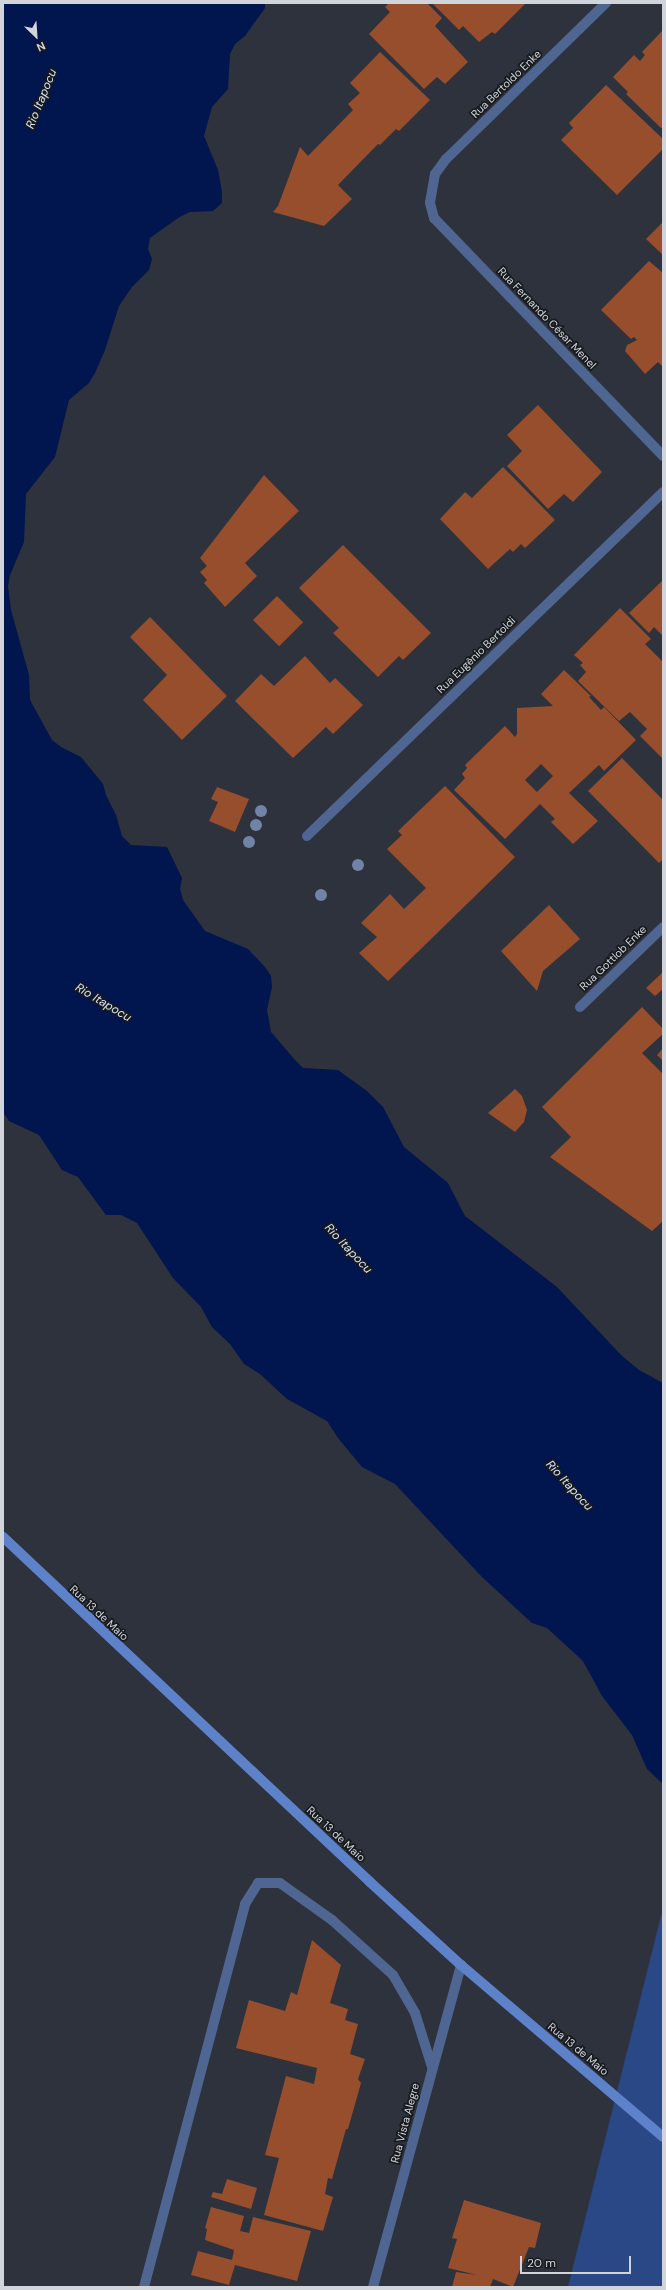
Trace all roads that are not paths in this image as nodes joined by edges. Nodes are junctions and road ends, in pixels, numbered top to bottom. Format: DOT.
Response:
graph roads {
  1 [pos="606,3"];
  2 [pos="430,188"];
  3 [pos="663,456"];
  4 [pos="663,492"];
  5 [pos="307,836"];
  6 [pos="663,927"];
  7 [pos="580,1007"];
  8 [pos="3,1537"];
  9 [pos="461,1965"];
  10 [pos="432,2067"];
  11 [pos="663,2137"];
  12 [pos="144,2287"];
  13 [pos="373,2287"];
  1 -- 2 [label="street, Rua Bertoldo Enke"];
  2 -- 3 [label="street, Rua Fernando César Menel"];
  4 -- 5 [label="street, Rua Eugênio Bertoldi"];
  6 -- 7 [label="street, Rua Gottlob Enke"];
  8 -- 9 [label="main road, Rua 13 de Maio"];
  9 -- 10 [label="street, Rua Vista Alegre"];
  9 -- 11 [label="main road, Rua 13 de Maio"];
  10 -- 12 [label="street"];
  10 -- 13 [label="street, Rua Vista Alegre"];
}
